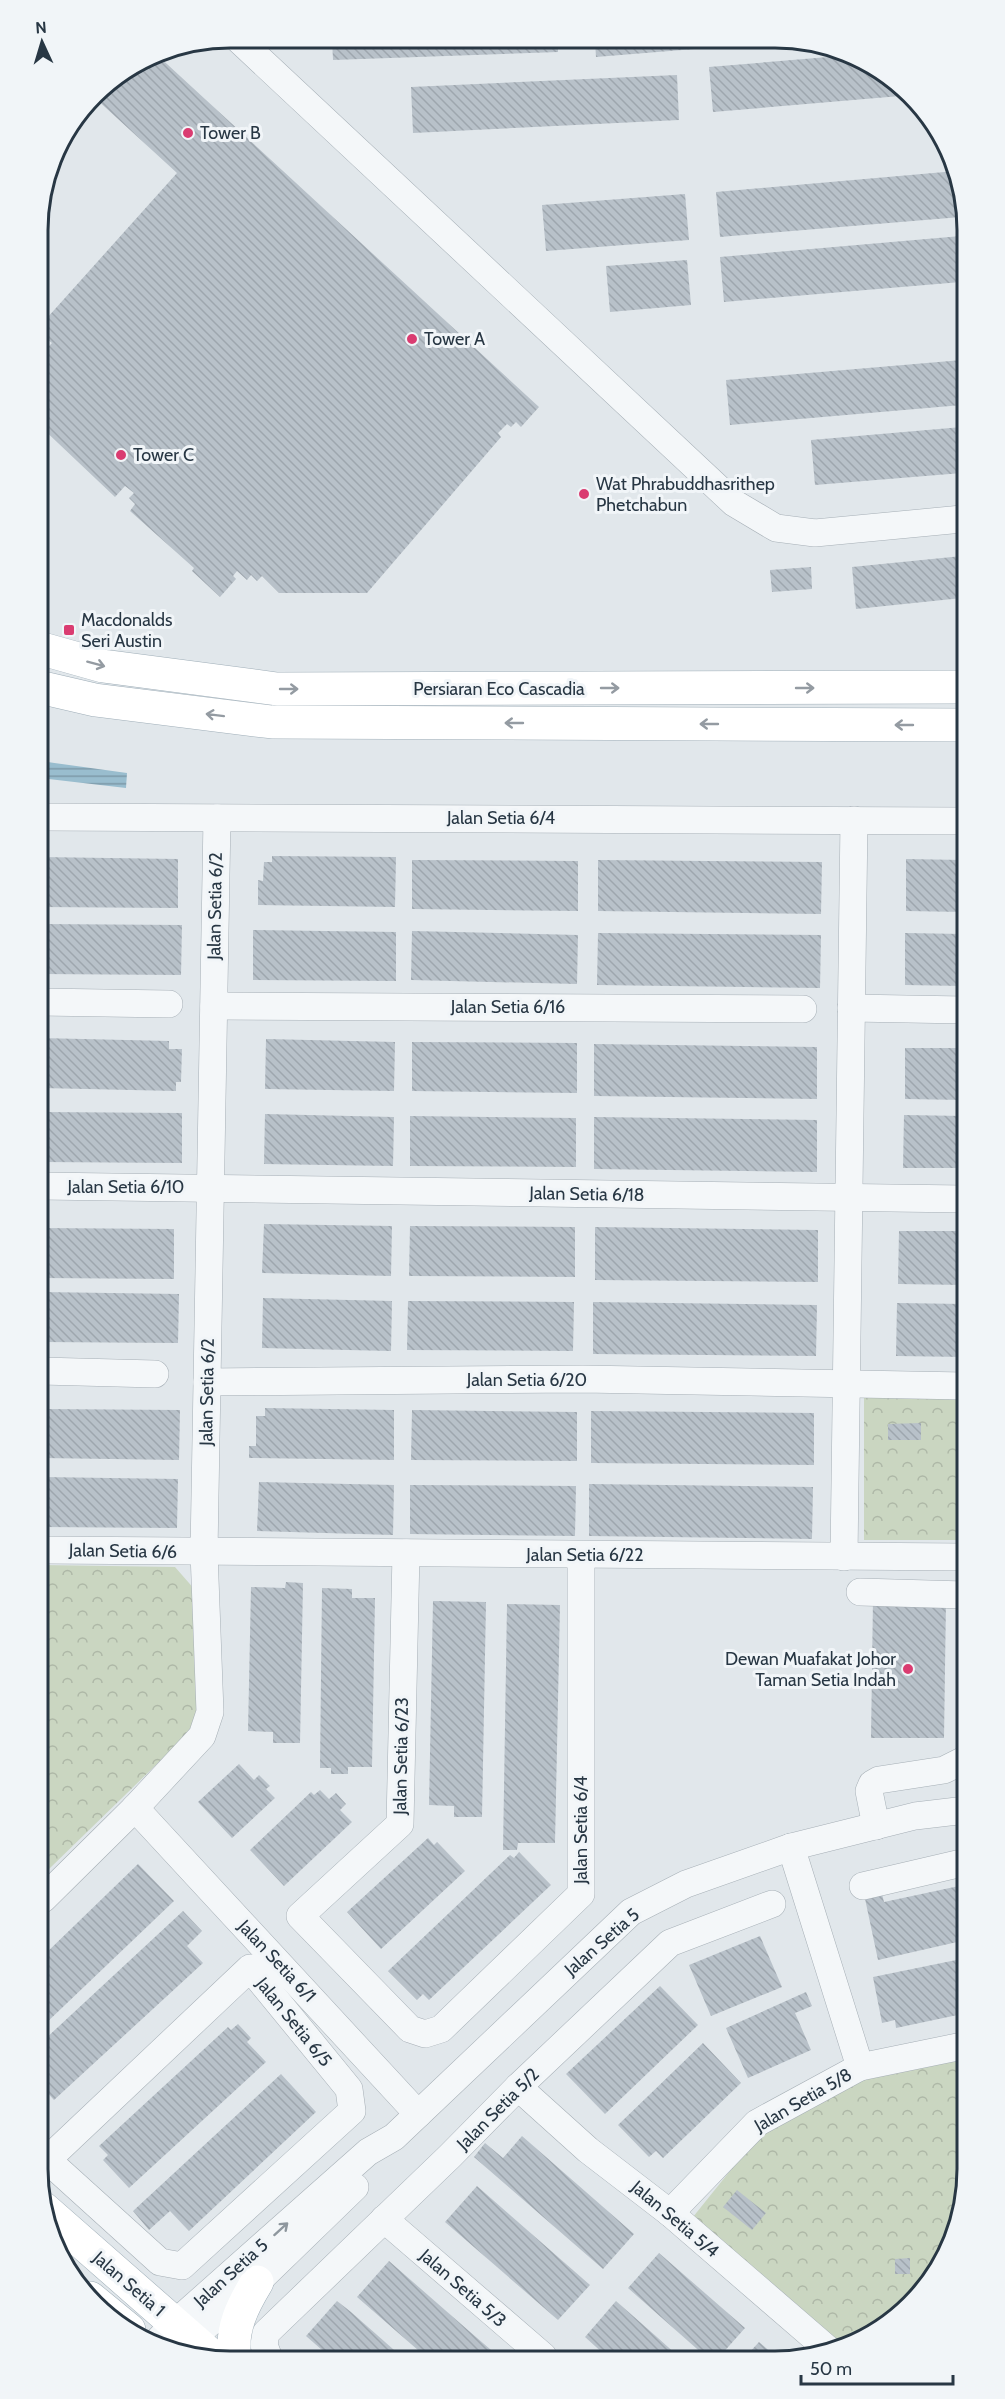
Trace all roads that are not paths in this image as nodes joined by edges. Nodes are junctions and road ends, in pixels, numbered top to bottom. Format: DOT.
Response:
graph roads {
  1 [pos="248,48"];
  2 [pos="957,519"];
  3 [pos="48,651"];
  4 [pos="957,687"];
  5 [pos="48,689"];
  6 [pos="957,725"];
  7 [pos="48,817"];
  8 [pos="217,818"];
  9 [pos="854,820"];
  10 [pos="957,821"];
  11 [pos="48,1002"];
  12 [pos="170,1004"];
  13 [pos="214,1006"];
  14 [pos="851,1008"];
  15 [pos="803,1009"];
  16 [pos="957,1010"];
  17 [pos="48,1186"];
  18 [pos="210,1187"];
  19 [pos="849,1199"];
  20 [pos="957,1199"];
  21 [pos="48,1371"];
  22 [pos="155,1374"];
  23 [pos="207,1382"];
  24 [pos="847,1385"];
  25 [pos="957,1386"];
  26 [pos="48,1550"];
  27 [pos="204,1552"];
  28 [pos="406,1553"];
  29 [pos="581,1555"];
  30 [pos="844,1557"];
  31 [pos="957,1557"];
  32 [pos="860,1592"];
  33 [pos="957,1595"];
  34 [pos="957,1764"];
  35 [pos="135,1808"];
  36 [pos="957,1811"];
  37 [pos="876,1826"];
  38 [pos="791,1847"];
  39 [pos="957,1864"];
  40 [pos="863,1886"];
  41 [pos="48,1894"];
  42 [pos="772,1904"];
  43 [pos="425,2034"];
  44 [pos="957,2047"];
  45 [pos="860,2067"];
  46 [pos="518,2087"];
  47 [pos="418,2114"];
  48 [pos="394,2137"];
  49 [pos="48,2156"];
  50 [pos="48,2162"];
  51 [pos="670,2213"];
  52 [pos="384,2219"];
  53 [pos="55,2220"];
  54 [pos="257,2282"];
  55 [pos="182,2343"];
  56 [pos="823,2345"];
  57 [pos="234,2351"];
  58 [pos="266,2351"];
  59 [pos="537,2351"];
  1 -- 2 [label="street"];
  3 -- 4 [label="main road, Persiaran Eco Cascadia, one-way"];
  6 -- 5 [label="main road, Persiaran Eco Cascadia, one-way"];
  7 -- 8 [label="street, Jalan Setia 6/4"];
  8 -- 9 [label="street, Jalan Setia 6/4"];
  8 -- 13 [label="street, Jalan Setia 6/2"];
  9 -- 10 [label="street, Jalan Setia 6/4"];
  9 -- 14 [label="street"];
  11 -- 12 [label="street"];
  13 -- 15 [label="street, Jalan Setia 6/16"];
  13 -- 18 [label="street, Jalan Setia 6/2"];
  14 -- 16 [label="street"];
  14 -- 19 [label="street"];
  17 -- 18 [label="street, Jalan Setia 6/10"];
  18 -- 19 [label="street, Jalan Setia 6/18"];
  18 -- 23 [label="street, Jalan Setia 6/2"];
  19 -- 20 [label="street, Jalan Setia 6/18"];
  19 -- 24 [label="street"];
  21 -- 22 [label="street"];
  23 -- 24 [label="street, Jalan Setia 6/20"];
  23 -- 27 [label="street, Jalan Setia 6/2"];
  24 -- 25 [label="street, Jalan Setia 6/20"];
  24 -- 30 [label="street"];
  26 -- 27 [label="street, Jalan Setia 6/6"];
  27 -- 28 [label="street, Jalan Setia 6/22"];
  27 -- 35 [label="street, Jalan Setia 6/2"];
  28 -- 29 [label="street, Jalan Setia 6/22"];
  28 -- 43 [label="street, Jalan Setia 6/23"];
  29 -- 30 [label="street, Jalan Setia 6/22"];
  29 -- 43 [label="street, Jalan Setia 6/4"];
  30 -- 31 [label="street, Jalan Setia 6/22"];
  32 -- 33 [label="street"];
  34 -- 37 [label="street"];
  35 -- 41 [label="street, Jalan Setia 6/2"];
  35 -- 47 [label="street, Jalan Setia 6/1"];
  36 -- 37 [label="street, Jalan Setia 5"];
  37 -- 38 [label="street, Jalan Setia 5"];
  38 -- 45 [label="street"];
  38 -- 47 [label="street, Jalan Setia 5"];
  39 -- 40 [label="street"];
  42 -- 46 [label="street, Jalan Setia 5/2"];
  44 -- 45 [label="street, Jalan Setia 5/8"];
  45 -- 51 [label="street, Jalan Setia 5/8"];
  46 -- 51 [label="street, Jalan Setia 5/4"];
  46 -- 52 [label="street, Jalan Setia 5/2"];
  47 -- 48 [label="street, Jalan Setia 5"];
  48 -- 54 [label="street, Jalan Setia 5"];
  55 -- 48 [label="street, Jalan Setia 5, one-way"];
  49 -- 50 [label="street, Jalan Setia 6/5"];
  51 -- 56 [label="street, Jalan Setia 5/4"];
  52 -- 58 [label="street, Jalan Setia 5/2"];
  52 -- 59 [label="street, Jalan Setia 5/3"];
  53 -- 55 [label="main road, Jalan Setia 1"];
  54 -- 55 [label="street, Jalan Setia 5"];
  54 -- 57 [label="main road"];
}
